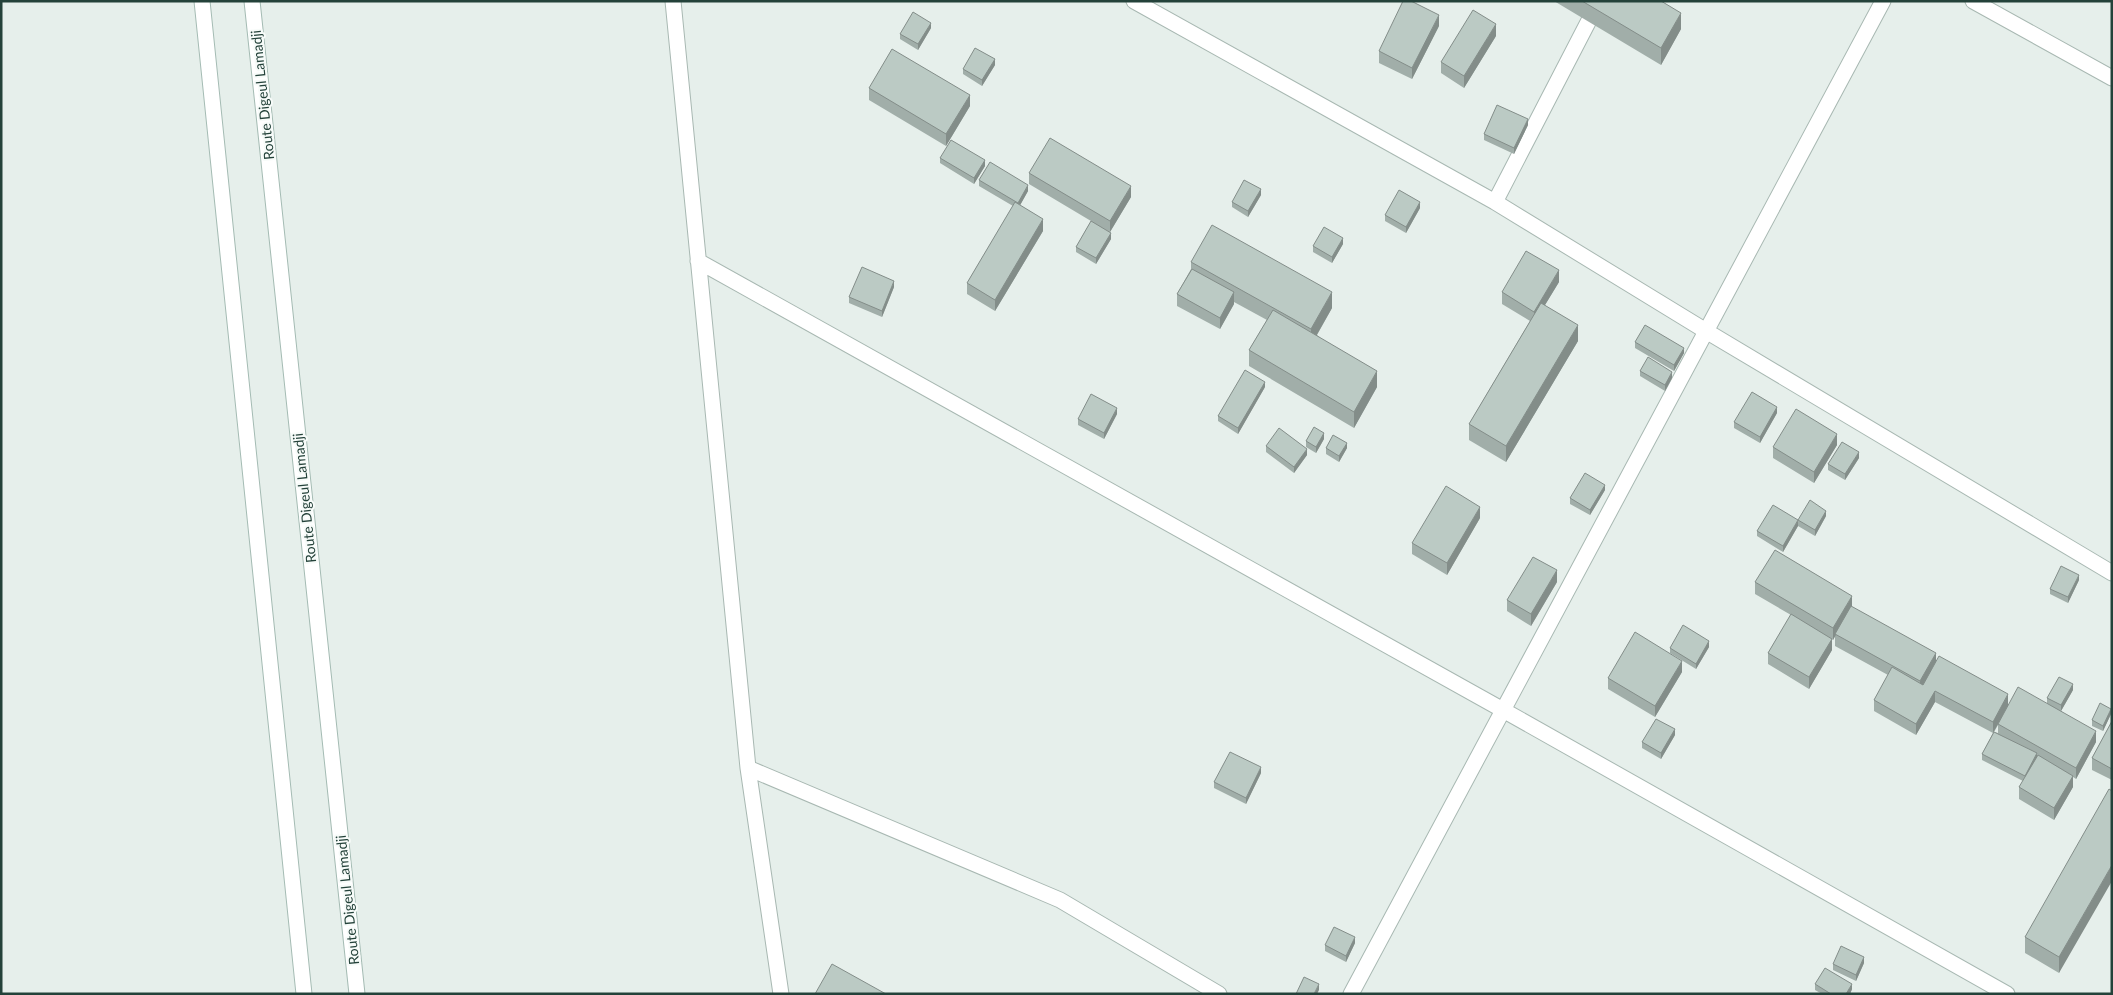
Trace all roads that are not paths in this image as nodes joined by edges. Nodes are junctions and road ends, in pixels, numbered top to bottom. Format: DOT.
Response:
graph roads {
  1 [pos="202,1"];
  2 [pos="252,1"];
  3 [pos="673,1"];
  4 [pos="1134,1"];
  5 [pos="1599,1"];
  6 [pos="1883,1"];
  7 [pos="1974,1"];
  8 [pos="2112,78"];
  9 [pos="1495,202"];
  10 [pos="698,261"];
  11 [pos="1706,331"];
  12 [pos="2112,573"];
  13 [pos="1503,710"];
  14 [pos="748,768"];
  15 [pos="304,994"];
  16 [pos="357,994"];
  17 [pos="781,994"];
  18 [pos="1219,994"];
  19 [pos="1350,994"];
  20 [pos="2007,994"];
  1 -- 15 [label="street"];
  2 -- 16 [label="street, Route Digeul Lamadji"];
  3 -- 10 [label="street"];
  4 -- 9 [label="street"];
  5 -- 9 [label="street"];
  6 -- 11 [label="street"];
  7 -- 8 [label="street"];
  9 -- 11 [label="street"];
  10 -- 13 [label="street"];
  10 -- 14 [label="street"];
  11 -- 12 [label="street"];
  11 -- 13 [label="street"];
  13 -- 19 [label="street"];
  13 -- 20 [label="street"];
  14 -- 17 [label="street"];
  14 -- 18 [label="street"];
}
